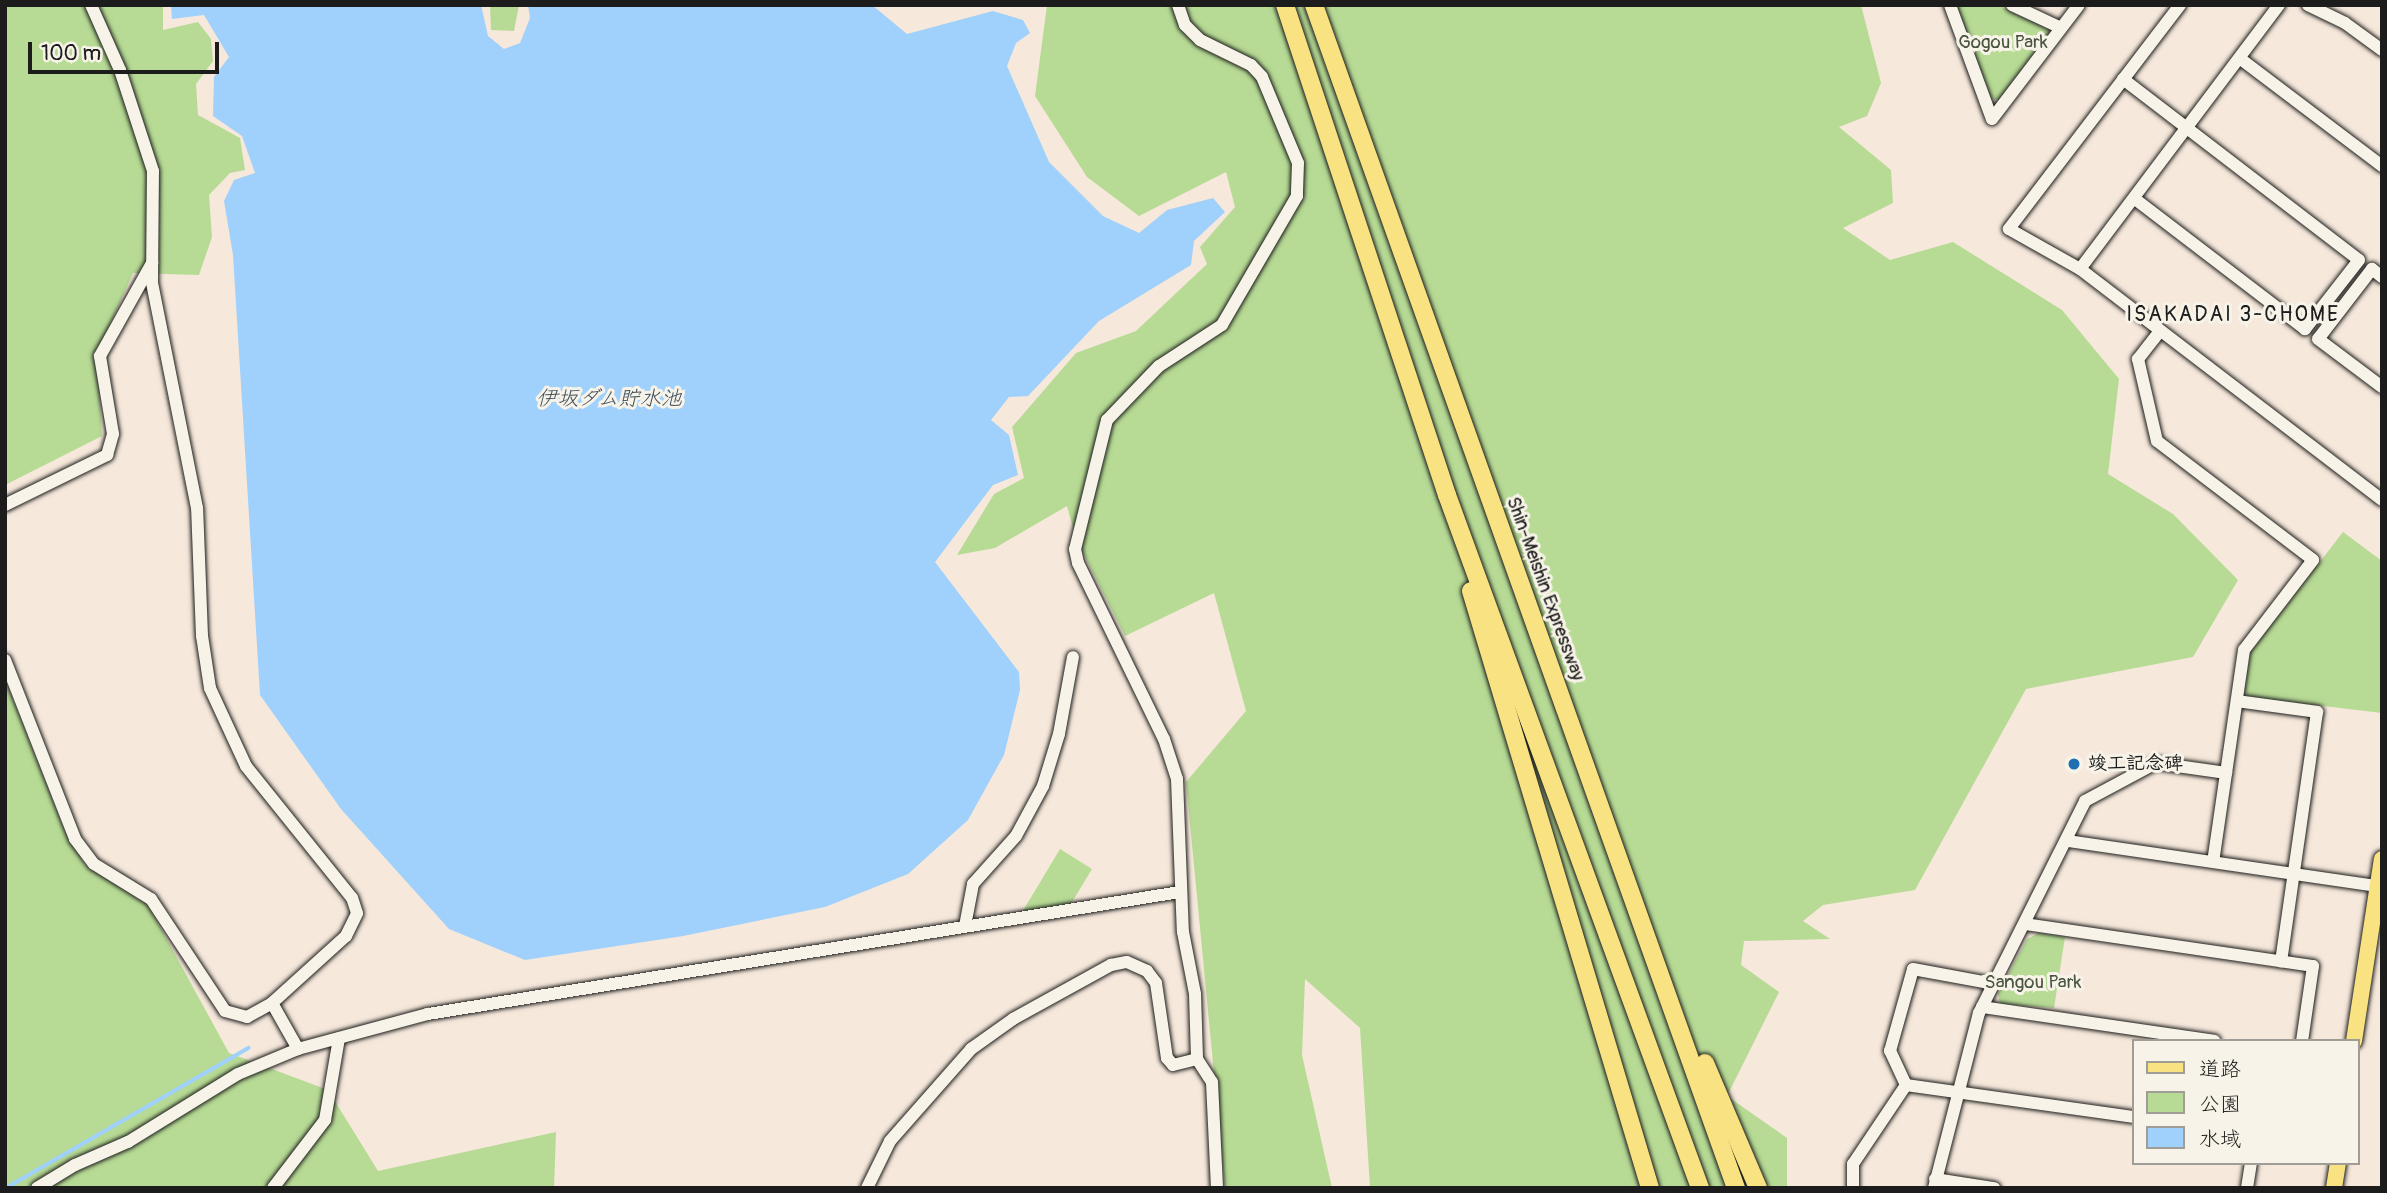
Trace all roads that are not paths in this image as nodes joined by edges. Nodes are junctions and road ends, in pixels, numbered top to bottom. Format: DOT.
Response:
graph roads {
  1 [pos="91,5"];
  2 [pos="1178,5"];
  3 [pos="1284,5"];
  4 [pos="1314,5"];
  5 [pos="1950,5"];
  6 [pos="2012,5"];
  7 [pos="2079,5"];
  8 [pos="2180,5"];
  9 [pos="2279,5"];
  10 [pos="2308,5"];
  11 [pos="2061,28"];
  12 [pos="2382,50"];
  13 [pos="2242,60"];
  14 [pos="2123,79"];
  15 [pos="2188,130"];
  16 [pos="2382,166"];
  17 [pos="2135,199"];
  18 [pos="152,262"];
  19 [pos="2080,269"];
  20 [pos="2382,277"];
  21 [pos="2161,331"];
  22 [pos="2382,387"];
  23 [pos="1447,495"];
  24 [pos="2382,500"];
  25 [pos="5,505"];
  26 [pos="1073,657"];
  27 [pos="5,660"];
  28 [pos="2237,701"];
  29 [pos="2227,773"];
  30 [pos="2068,841"];
  31 [pos="2382,859"];
  32 [pos="2213,862"];
  33 [pos="2292,874"];
  34 [pos="2380,887"];
  35 [pos="1180,892"];
  36 [pos="2025,924"];
  37 [pos="965,926"];
  38 [pos="2281,961"];
  39 [pos="1994,984"];
  40 [pos="1666,985"];
  41 [pos="1591,997"];
  42 [pos="272,1003"];
  43 [pos="1982,1007"];
  44 [pos="339,1038"];
  45 [pos="2201,1039"];
  46 [pos="2302,1039"];
  47 [pos="2354,1039"];
  48 [pos="298,1049"];
  49 [pos="1197,1059"];
  50 [pos="1906,1085"];
  51 [pos="1959,1092"];
  52 [pos="2132,1117"];
  53 [pos="2251,1165"];
  54 [pos="2338,1165"];
  55 [pos="1935,1183"];
  56 [pos="37,1188"];
  57 [pos="273,1188"];
  58 [pos="867,1188"];
  59 [pos="1217,1188"];
  60 [pos="1638,1188"];
  61 [pos="1650,1188"];
  62 [pos="1700,1188"];
  63 [pos="1736,1188"];
  64 [pos="1758,1188"];
  65 [pos="1853,1188"];
  66 [pos="1994,1188"];
  67 [pos="2247,1188"];
  68 [pos="2334,1188"];
  1 -- 18 [label="street"];
  2 -- 35 [label="street"];
  3 -- 23 [label="highway"];
  4 -- 40 [label="highway, Shin-Meishin Expressway"];
  5 -- 11 [label="street"];
  6 -- 11 [label="street"];
  7 -- 11 [label="street"];
  8 -- 14 [label="street"];
  9 -- 13 [label="street"];
  10 -- 12 [label="street"];
  13 -- 15 [label="street"];
  13 -- 16 [label="street"];
  14 -- 15 [label="street"];
  14 -- 19 [label="street"];
  15 -- 17 [label="street"];
  15 -- 17 [label="street"];
  17 -- 19 [label="street"];
  18 -- 25 [label="street"];
  18 -- 42 [label="street"];
  19 -- 21 [label="street"];
  20 -- 22 [label="street"];
  21 -- 24 [label="street"];
  21 -- 28 [label="street"];
  23 -- 41 [label="highway"];
  23 -- 62 [label="highway"];
  26 -- 37 [label="street"];
  27 -- 42 [label="street"];
  28 -- 29 [label="street"];
  28 -- 33 [label="street"];
  29 -- 30 [label="street"];
  29 -- 32 [label="street"];
  30 -- 32 [label="street"];
  30 -- 36 [label="street"];
  31 -- 34 [label="main road"];
  32 -- 33 [label="street"];
  33 -- 34 [label="street"];
  33 -- 38 [label="street"];
  34 -- 47 [label="main road"];
  35 -- 37 [label="street"];
  35 -- 49 [label="street"];
  36 -- 38 [label="street"];
  36 -- 39 [label="street"];
  37 -- 44 [label="street"];
  38 -- 46 [label="street"];
  39 -- 43 [label="street"];
  39 -- 50 [label="street"];
  40 -- 63 [label="highway, Shin-Meishin Expressway"];
  40 -- 64 [label="highway"];
  41 -- 60 [label="highway"];
  41 -- 61 [label="highway"];
  42 -- 48 [label="street"];
  43 -- 45 [label="street"];
  43 -- 51 [label="street"];
  44 -- 48 [label="street"];
  44 -- 57 [label="street"];
  48 -- 56 [label="street"];
  49 -- 58 [label="street"];
  49 -- 59 [label="street"];
  50 -- 51 [label="street"];
  50 -- 65 [label="street"];
  51 -- 52 [label="street"];
  51 -- 55 [label="street"];
  53 -- 67 [label="street"];
  54 -- 68 [label="main road"];
  55 -- 66 [label="street"];
}
